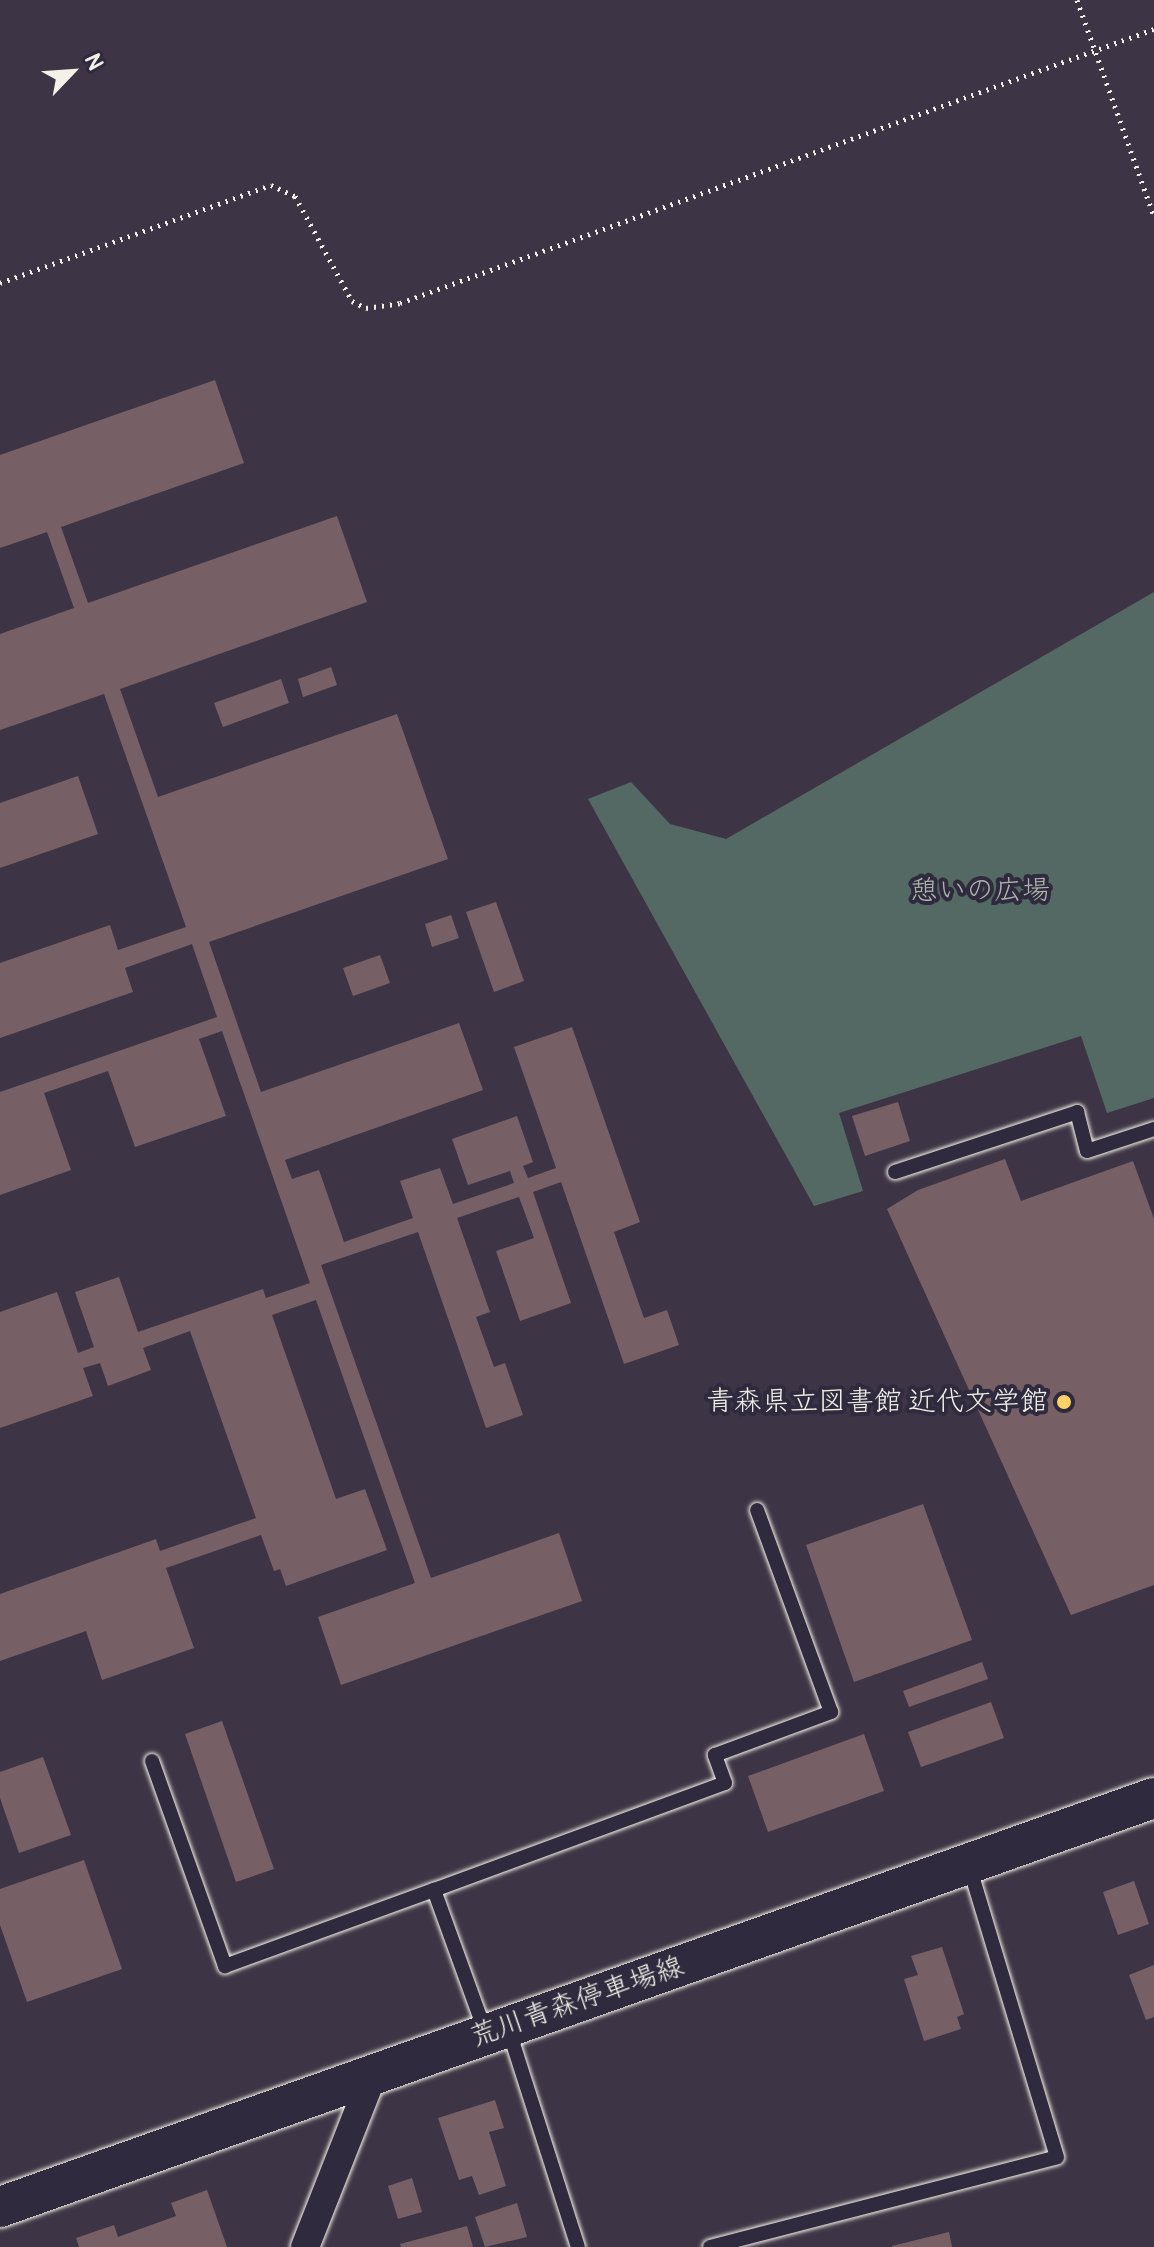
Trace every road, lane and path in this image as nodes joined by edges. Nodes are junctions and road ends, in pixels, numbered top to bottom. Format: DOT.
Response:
graph roads {
  1 [pos="1077,0"];
  2 [pos="1154,29"];
  3 [pos="1095,51"];
  4 [pos="1154,216"];
  5 [pos="0,283"];
  6 [pos="1154,1129"];
  7 [pos="895,1172"];
  8 [pos="757,1510"];
  9 [pos="152,1761"];
  10 [pos="1154,1798"];
  11 [pos="969,1864"];
  12 [pos="434,1890"];
  13 [pos="497,2031"];
  14 [pos="373,2074"];
  15 [pos="0,2207"];
  16 [pos="305,2247"];
  17 [pos="578,2247"];
  18 [pos="710,2247"];
  1 -- 3 [label="path"];
  2 -- 3 [label="path"];
  3 -- 4 [label="path"];
  3 -- 5 [label="path"];
  6 -- 7 [label="lane"];
  8 -- 12 [label="lane"];
  9 -- 12 [label="lane"];
  10 -- 11 [label="main road, 荒川青森停車場線"];
  11 -- 13 [label="main road, 荒川青森停車場線"];
  11 -- 18 [label="lane"];
  12 -- 13 [label="lane"];
  13 -- 14 [label="main road, 荒川青森停車場線"];
  13 -- 17 [label="lane"];
  14 -- 15 [label="main road, 荒川青森停車場線"];
  14 -- 16 [label="street"];
}
